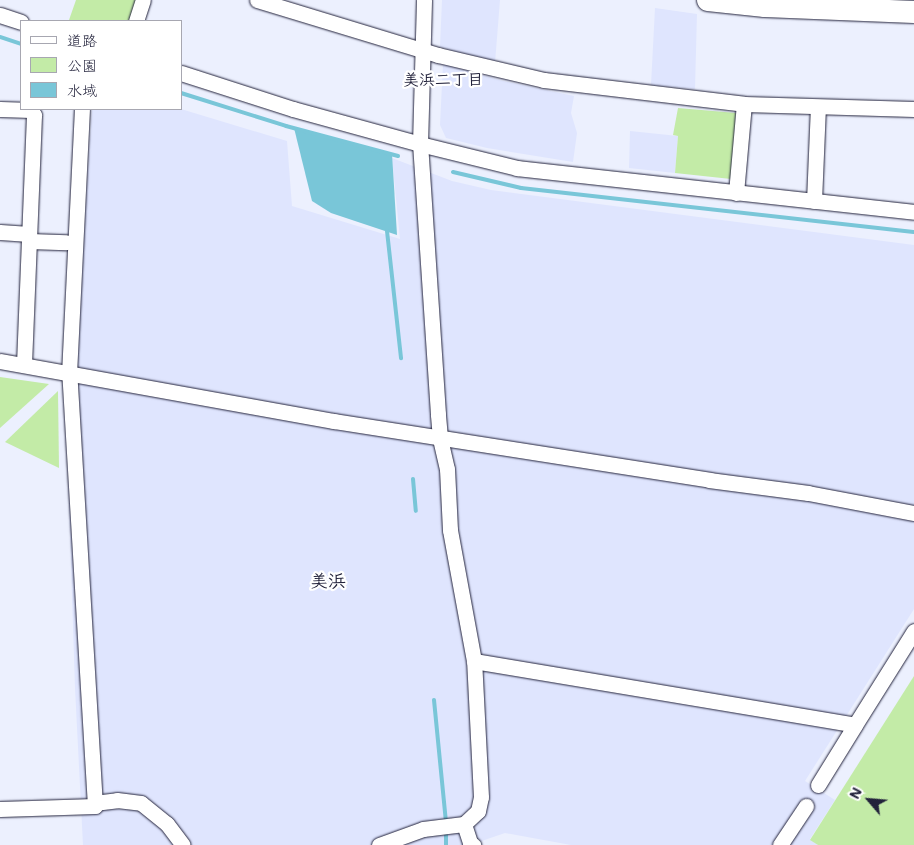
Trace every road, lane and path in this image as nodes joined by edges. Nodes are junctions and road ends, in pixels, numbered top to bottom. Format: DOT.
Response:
graph roads {
  1 [pos="143,0"];
  2 [pos="257,0"];
  3 [pos="424,0"];
  4 [pos="708,0"];
  5 [pos="914,12"];
  6 [pos="0,15"];
  7 [pos="136,20"];
  8 [pos="20,22"];
  9 [pos="421,50"];
  10 [pos="182,72"];
  11 [pos="744,104"];
  12 [pos="818,107"];
  13 [pos="0,109"];
  14 [pos="914,109"];
  15 [pos="20,110"];
  16 [pos="31,110"];
  17 [pos="82,110"];
  18 [pos="420,144"];
  19 [pos="736,193"];
  20 [pos="814,201"];
  21 [pos="914,212"];
  22 [pos="0,232"];
  23 [pos="29,237"];
  24 [pos="66,242"];
  25 [pos="0,361"];
  26 [pos="24,365"];
  27 [pos="69,374"];
  28 [pos="440,438"];
  29 [pos="914,513"];
  30 [pos="914,632"];
  31 [pos="474,660"];
  32 [pos="855,725"];
  33 [pos="818,785"];
  34 [pos="94,803"];
  35 [pos="0,804"];
  36 [pos="806,806"];
  37 [pos="0,809"];
  38 [pos="464,824"];
  39 [pos="183,845"];
  40 [pos="379,845"];
  41 [pos="460,845"];
  42 [pos="473,845"];
  43 [pos="780,845"];
  1 -- 7 [label="street"];
  2 -- 9 [label="street"];
  3 -- 9 [label="street"];
  4 -- 5 [label="highway"];
  6 -- 8 [label="street"];
  9 -- 11 [label="street"];
  9 -- 18 [label="street"];
  10 -- 18 [label="street"];
  11 -- 12 [label="street"];
  11 -- 19 [label="street"];
  12 -- 14 [label="street"];
  12 -- 20 [label="street"];
  13 -- 15 [label="street"];
  16 -- 23 [label="street"];
  17 -- 27 [label="street"];
  18 -- 19 [label="street"];
  18 -- 28 [label="street"];
  19 -- 20 [label="street"];
  20 -- 21 [label="street"];
  22 -- 23 [label="street"];
  23 -- 24 [label="street"];
  23 -- 26 [label="street"];
  25 -- 26 [label="street"];
  26 -- 27 [label="street"];
  27 -- 28 [label="street"];
  27 -- 34 [label="street"];
  28 -- 29 [label="street"];
  28 -- 31 [label="street"];
  30 -- 32 [label="street"];
  31 -- 32 [label="street"];
  31 -- 38 [label="street"];
  32 -- 33 [label="street"];
  34 -- 35 [label="street"];
  34 -- 37 [label="street"];
  34 -- 39 [label="street"];
  36 -- 43 [label="street"];
  38 -- 40 [label="street"];
  38 -- 41 [label="street"];
  38 -- 42 [label="street"];
}
